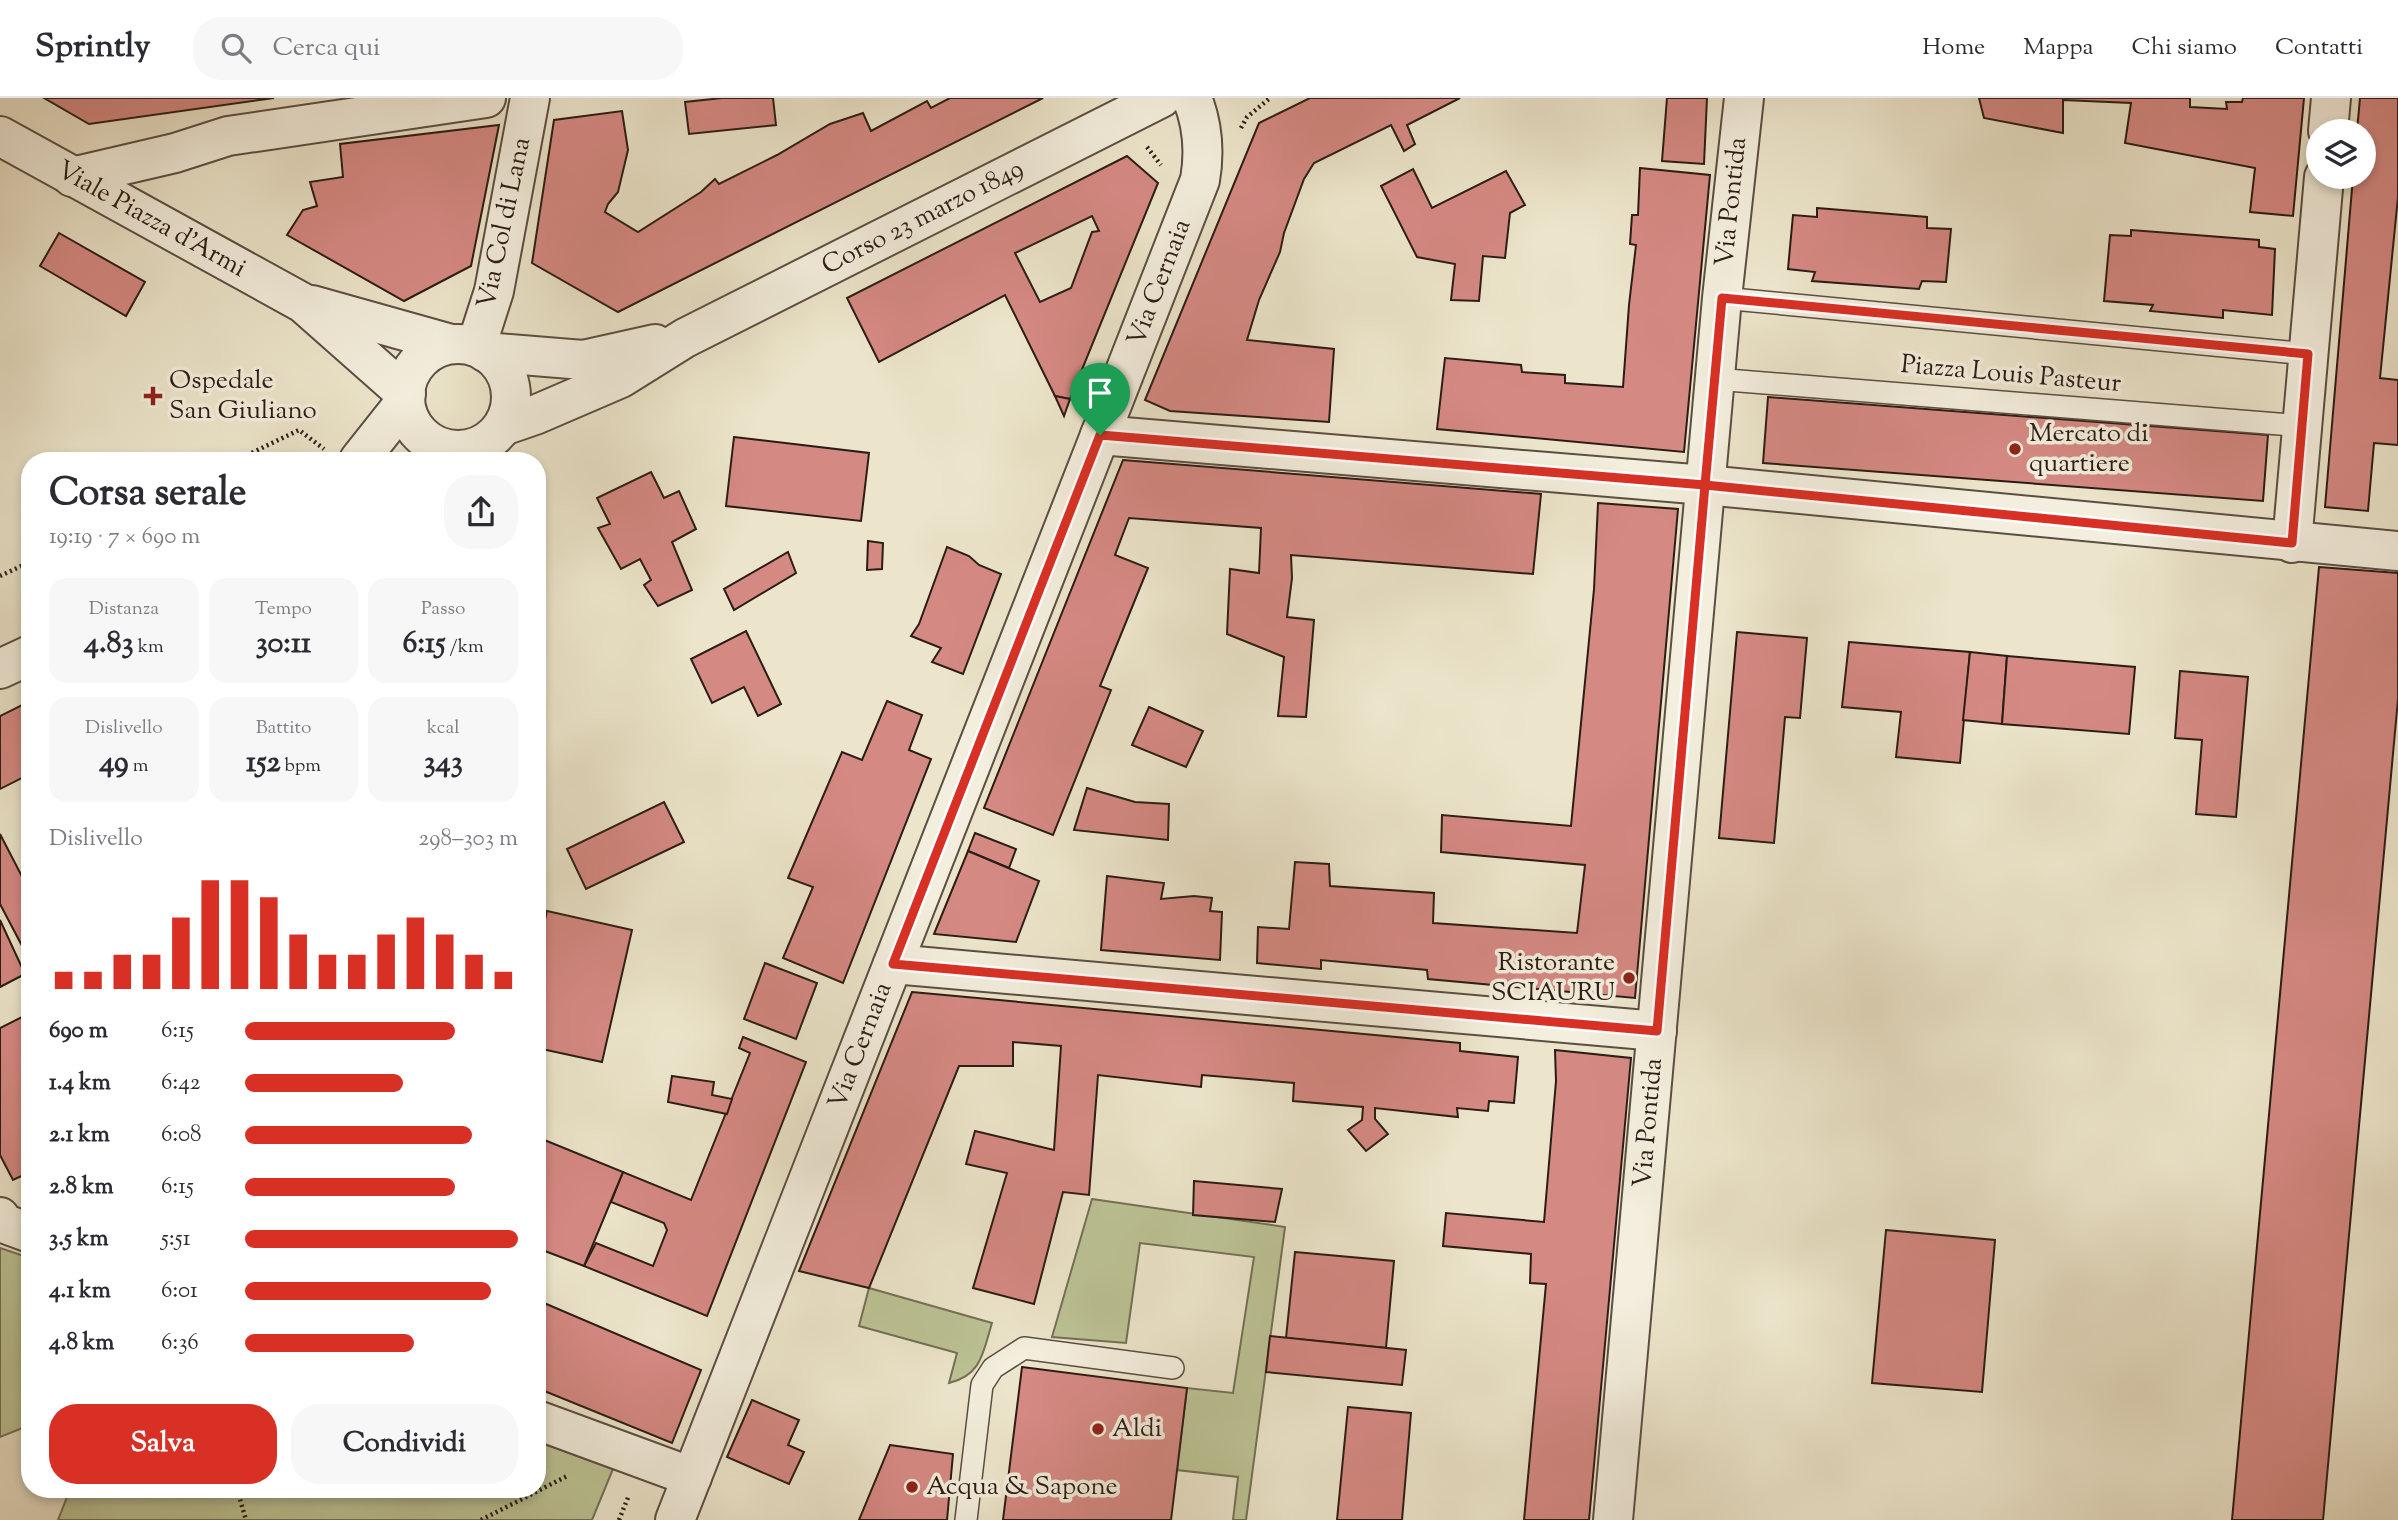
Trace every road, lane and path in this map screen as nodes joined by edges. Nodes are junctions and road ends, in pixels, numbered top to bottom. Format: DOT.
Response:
graph roads {
  1 [pos="486,98"];
  2 [pos="530,98"];
  3 [pos="1192,98"];
  4 [pos="1269,98"];
  5 [pos="1744,98"];
  6 [pos="2331,98"];
  7 [pos="1143,102"];
  8 [pos="2329,119"];
  9 [pos="1237,135"];
  10 [pos="0,136"];
  11 [pos="72,177"];
  12 [pos="2323,189"];
  13 [pos="1722,298"];
  14 [pos="303,303"];
  15 [pos="685,338"];
  16 [pos="471,347"];
  17 [pos="2308,354"];
  18 [pos="1715,379"];
  19 [pos="405,398"];
  20 [pos="503,426"];
  21 [pos="2302,426"];
  22 [pos="1100,435"];
  23 [pos="254,452"];
  24 [pos="338,452"];
  25 [pos="346,452"];
  26 [pos="440,452"];
  27 [pos="456,452"];
  28 [pos="1705,485"];
  29 [pos="2292,543"];
  30 [pos="2398,551"];
  31 [pos="21,566"];
  32 [pos="0,576"];
  33 [pos="21,658"];
  34 [pos="0,669"];
  35 [pos="893,964"];
  36 [pos="1657,1031"];
  37 [pos="0,1217"];
  38 [pos="21,1230"];
  39 [pos="1173,1368"];
  40 [pos="546,1423"];
  41 [pos="576,1471"];
  42 [pos="692,1477"];
  43 [pos="634,1483"];
  44 [pos="546,1486"];
  45 [pos="240,1498"];
  46 [pos="524,1498"];
  47 [pos="246,1520"];
  48 [pos="481,1520"];
  49 [pos="619,1520"];
  50 [pos="675,1520"];
  51 [pos="966,1520"];
  52 [pos="1613,1520"];
  1 -- 11 [label="street"];
  2 -- 16 [label="street, Via Col di Lana"];
  3 -- 22 [label="street, Via Cernaia"];
  4 -- 9 [label="path"];
  5 -- 13 [label="street, Via Pontida"];
  6 -- 8 [label="street"];
  7 -- 15 [label="street, Corso 23 marzo 1849"];
  10 -- 11 [label="street, Viale Piazza d'Armi"];
  11 -- 14 [label="street, Viale Piazza d'Armi"];
  12 -- 17 [label="street"];
  13 -- 17 [label="lane, Piazza Louis Pasteur"];
  13 -- 18 [label="street, Via Pontida"];
  14 -- 16 [label="street, Viale Piazza d'Armi"];
  14 -- 19 [label="street, Viale Piazza d'Armi"];
  15 -- 16 [label="street, Corso 23 marzo 1849"];
  15 -- 20 [label="street, Corso 23 marzo 1849"];
  16 -- 19 [label="street"];
  16 -- 20 [label="street"];
  17 -- 21 [label="street"];
  18 -- 21 [label="lane, Piazza Louis Pasteur"];
  18 -- 28 [label="street, Via Pontida"];
  19 -- 25 [label="street"];
  19 -- 26 [label="street"];
  20 -- 27 [label="street"];
  21 -- 29 [label="street"];
  22 -- 28 [label="street"];
  22 -- 35 [label="street, Via Cernaia"];
  23 -- 24 [label="path"];
  28 -- 29 [label="street"];
  28 -- 36 [label="street, Via Pontida"];
  29 -- 30 [label="street"];
  31 -- 32 [label="path"];
  33 -- 34 [label="street"];
  35 -- 36 [label="street"];
  35 -- 42 [label="street, Via Cernaia"];
  36 -- 52 [label="street, Via Pontida"];
  37 -- 38 [label="street"];
  39 -- 51 [label="lane"];
  40 -- 42 [label="street"];
  41 -- 44 [label="path"];
  42 -- 50 [label="street, Via Cernaia"];
  43 -- 49 [label="path"];
  45 -- 47 [label="path"];
  46 -- 48 [label="path"];
}
